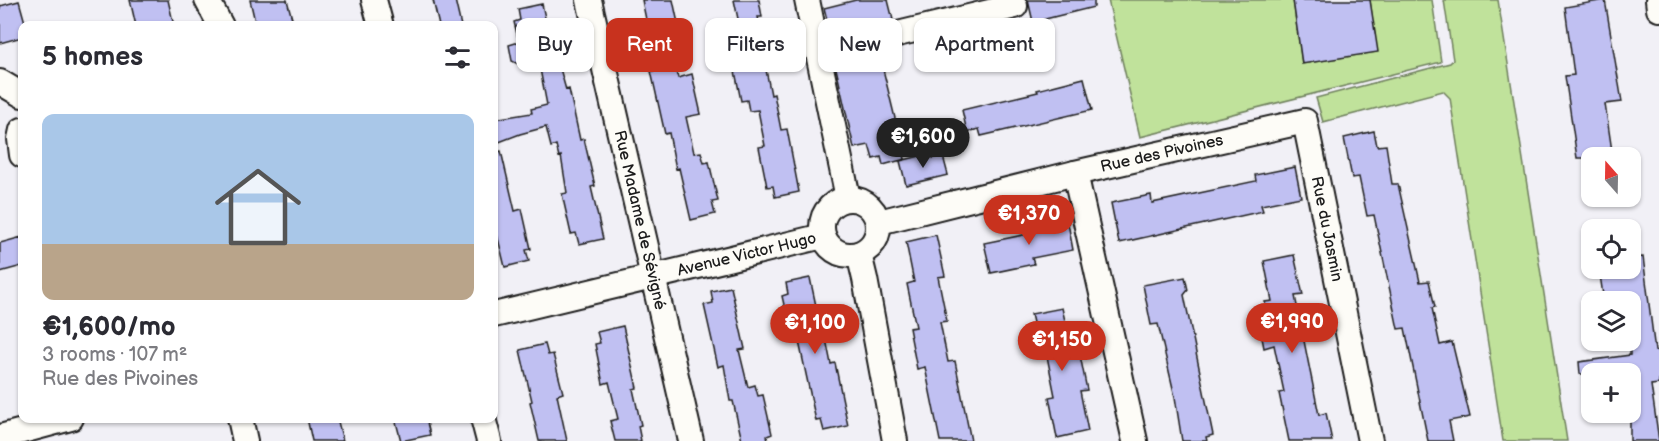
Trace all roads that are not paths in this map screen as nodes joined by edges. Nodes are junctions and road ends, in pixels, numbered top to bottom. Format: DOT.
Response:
graph roads {
  1 [pos="207,0"];
  2 [pos="589,0"];
  3 [pos="807,0"];
  4 [pos="1658,0"];
  5 [pos="1015,6"];
  6 [pos="1659,9"];
  7 [pos="218,21"];
  8 [pos="902,33"];
  9 [pos="818,53"];
  10 [pos="822,72"];
  11 [pos="0,82"];
  12 [pos="18,92"];
  13 [pos="1305,121"];
  14 [pos="1075,173"];
  15 [pos="848,198"];
  16 [pos="879,222"];
  17 [pos="823,236"];
  18 [pos="859,254"];
  19 [pos="654,278"];
  20 [pos="498,314"];
  21 [pos="53,423"];
  22 [pos="241,423"];
  23 [pos="484,423"];
  24 [pos="0,437"];
  25 [pos="245,441"];
  26 [pos="489,441"];
  27 [pos="692,441"];
  28 [pos="895,441"];
  29 [pos="1135,441"];
  30 [pos="1370,441"];
  1 -- 7 [label="street"];
  2 -- 19 [label="street, Rue Madame de Sévigné"];
  3 -- 9 [label="street"];
  4 -- 6 [label="street"];
  5 -- 8 [label="street"];
  10 -- 15 [label="street"];
  11 -- 12 [label="street"];
  13 -- 14 [label="street, Rue des Pivoines"];
  13 -- 30 [label="street, Rue du Jasmin"];
  14 -- 16 [label="street, Rue des Pivoines"];
  14 -- 29 [label="street"];
  15 -- 16 [label="street"];
  15 -- 17 [label="street"];
  16 -- 18 [label="street"];
  17 -- 18 [label="street"];
  17 -- 19 [label="street, Avenue Victor Hugo"];
  18 -- 28 [label="street"];
  19 -- 20 [label="street, Avenue Victor Hugo"];
  19 -- 27 [label="street, Rue Madame de Sévigné"];
  21 -- 24 [label="street"];
  22 -- 25 [label="street"];
  23 -- 26 [label="street"];
}
